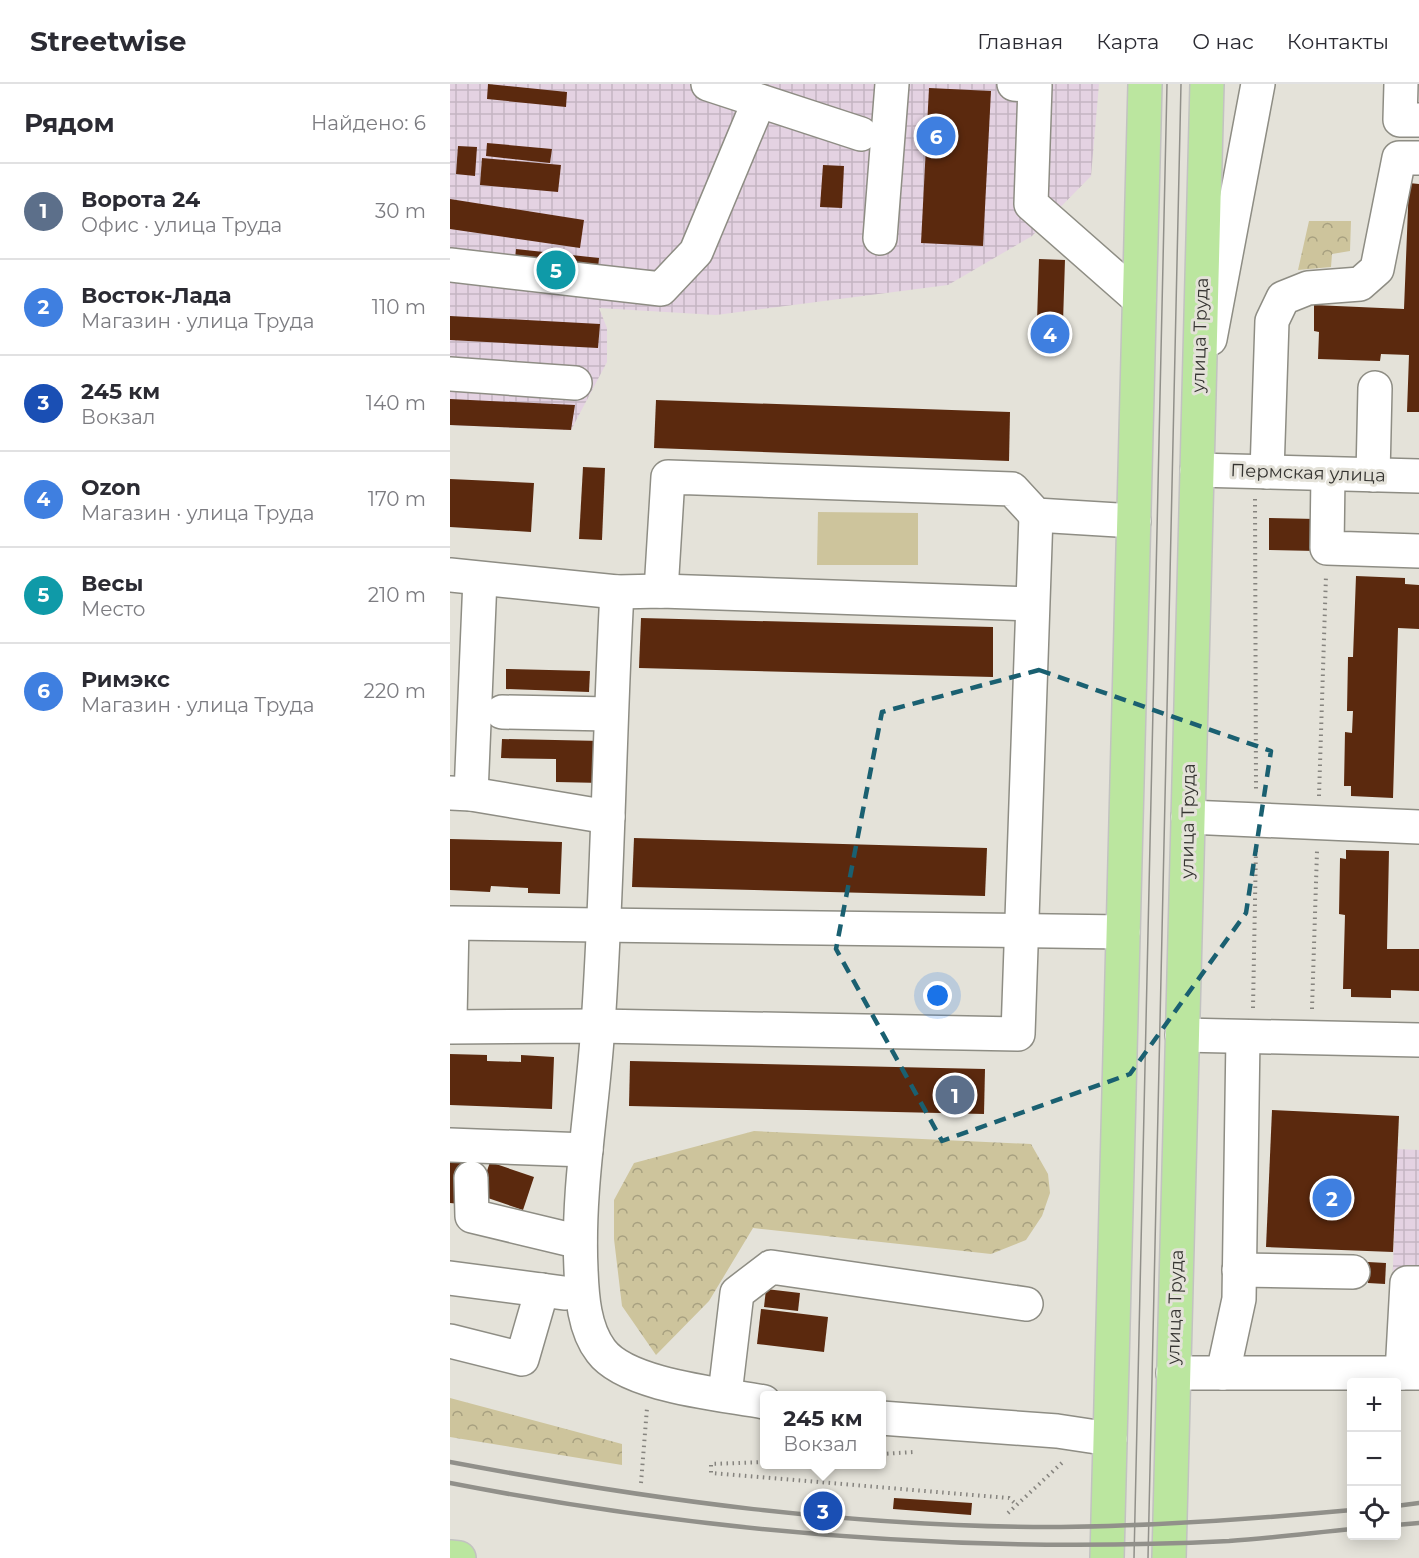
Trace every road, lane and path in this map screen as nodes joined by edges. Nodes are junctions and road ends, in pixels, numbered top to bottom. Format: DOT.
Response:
graph roads {
  1 [pos="708,84"];
  2 [pos="892,84"];
  3 [pos="1014,84"];
  4 [pos="1145,84"];
  5 [pos="1207,84"];
  6 [pos="1258,84"];
  7 [pos="1401,84"];
  8 [pos="759,101"];
  9 [pos="1419,120"];
  10 [pos="861,134"];
  11 [pos="1419,158"];
  12 [pos="880,237"];
  13 [pos="450,265"];
  14 [pos="1139,299"];
  15 [pos="450,374"];
  16 [pos="575,383"];
  17 [pos="1375,388"];
  18 [pos="1198,397"];
  19 [pos="1197,470"];
  20 [pos="1261,472"];
  21 [pos="1328,474"];
  22 [pos="1372,475"];
  23 [pos="1419,476"];
  24 [pos="1036,515"];
  25 [pos="1134,520"];
  26 [pos="1419,551"];
  27 [pos="465,577"];
  28 [pos="661,591"];
  29 [pos="617,592"];
  30 [pos="1032,604"];
  31 [pos="502,712"];
  32 [pos="610,714"];
  33 [pos="461,794"];
  34 [pos="1188,817"];
  35 [pos="608,818"];
  36 [pos="1256,820"];
  37 [pos="1419,827"];
  38 [pos="602,924"];
  39 [pos="1123,932"];
  40 [pos="1022,933"];
  41 [pos="450,1019"];
  42 [pos="598,1026"];
  43 [pos="450,1027"];
  44 [pos="1182,1035"];
  45 [pos="1248,1037"];
  46 [pos="1419,1040"];
  47 [pos="450,1145"];
  48 [pos="586,1150"];
  49 [pos="471,1178"];
  50 [pos="580,1242"];
  51 [pos="1239,1270"];
  52 [pos="1353,1272"];
  53 [pos="450,1278"];
  54 [pos="1419,1283"];
  55 [pos="542,1290"];
  56 [pos="583,1296"];
  57 [pos="1026,1304"];
  58 [pos="450,1341"];
  59 [pos="1173,1373"];
  60 [pos="1223,1373"];
  61 [pos="1411,1373"];
  62 [pos="649,1380"];
  63 [pos="725,1394"];
  64 [pos="760,1401"];
  65 [pos="886,1418"];
  66 [pos="1100,1438"];
  67 [pos="760,1462"];
  68 [pos="641,1483"];
  69 [pos="1017,1505"];
  70 [pos="1008,1513"];
  71 [pos="450,1557"];
  72 [pos="459,1558"];
  73 [pos="1107,1558"];
  74 [pos="1168,1558"];
  1 -- 8 [label="street"];
  2 -- 12 [label="street"];
  3 -- 14 [label="street"];
  4 -- 14 [label="main road"];
  5 -- 18 [label="main road, улица Труда"];
  6 -- 18 [label="street"];
  7 -- 9 [label="street"];
  8 -- 10 [label="street"];
  8 -- 13 [label="street"];
  11 -- 20 [label="street"];
  14 -- 25 [label="main road"];
  15 -- 16 [label="street"];
  17 -- 22 [label="street"];
  18 -- 19 [label="main road, улица Труда"];
  19 -- 20 [label="street, Пермская улица"];
  19 -- 34 [label="main road, улица Труда"];
  20 -- 21 [label="street, Пермская улица"];
  20 -- 36 [label="path"];
  21 -- 22 [label="street, Пермская улица"];
  21 -- 26 [label="street"];
  22 -- 23 [label="street, Пермская улица"];
  24 -- 25 [label="street"];
  24 -- 28 [label="street"];
  24 -- 30 [label="street"];
  25 -- 39 [label="main road"];
  27 -- 29 [label="street"];
  27 -- 33 [label="street"];
  28 -- 29 [label="street"];
  28 -- 30 [label="street"];
  29 -- 32 [label="street"];
  30 -- 40 [label="street"];
  31 -- 32 [label="street"];
  32 -- 35 [label="street"];
  33 -- 35 [label="street"];
  34 -- 36 [label="street"];
  34 -- 44 [label="main road, улица Труда"];
  35 -- 38 [label="street"];
  36 -- 37 [label="street"];
  36 -- 45 [label="path"];
  38 -- 40 [label="street"];
  38 -- 41 [label="street"];
  38 -- 42 [label="street"];
  39 -- 40 [label="street"];
  39 -- 66 [label="main road"];
  40 -- 42 [label="street"];
  42 -- 43 [label="street"];
  42 -- 48 [label="street"];
  44 -- 45 [label="street"];
  44 -- 59 [label="main road, улица Труда"];
  45 -- 46 [label="street"];
  45 -- 51 [label="street"];
  47 -- 48 [label="street"];
  48 -- 50 [label="street"];
  49 -- 50 [label="street"];
  50 -- 56 [label="street"];
  51 -- 52 [label="street"];
  51 -- 60 [label="street"];
  53 -- 55 [label="street"];
  54 -- 61 [label="street"];
  55 -- 56 [label="street"];
  55 -- 58 [label="street"];
  56 -- 62 [label="street"];
  57 -- 63 [label="street"];
  59 -- 60 [label="street"];
  59 -- 74 [label="main road, улица Труда"];
  60 -- 61 [label="street"];
  62 -- 63 [label="street"];
  62 -- 68 [label="path"];
  63 -- 64 [label="street"];
  65 -- 66 [label="street"];
  66 -- 69 [label="path"];
  66 -- 73 [label="main road"];
  67 -- 69 [label="path"];
  69 -- 70 [label="path"];
  71 -- 72 [label="main road"];
}
